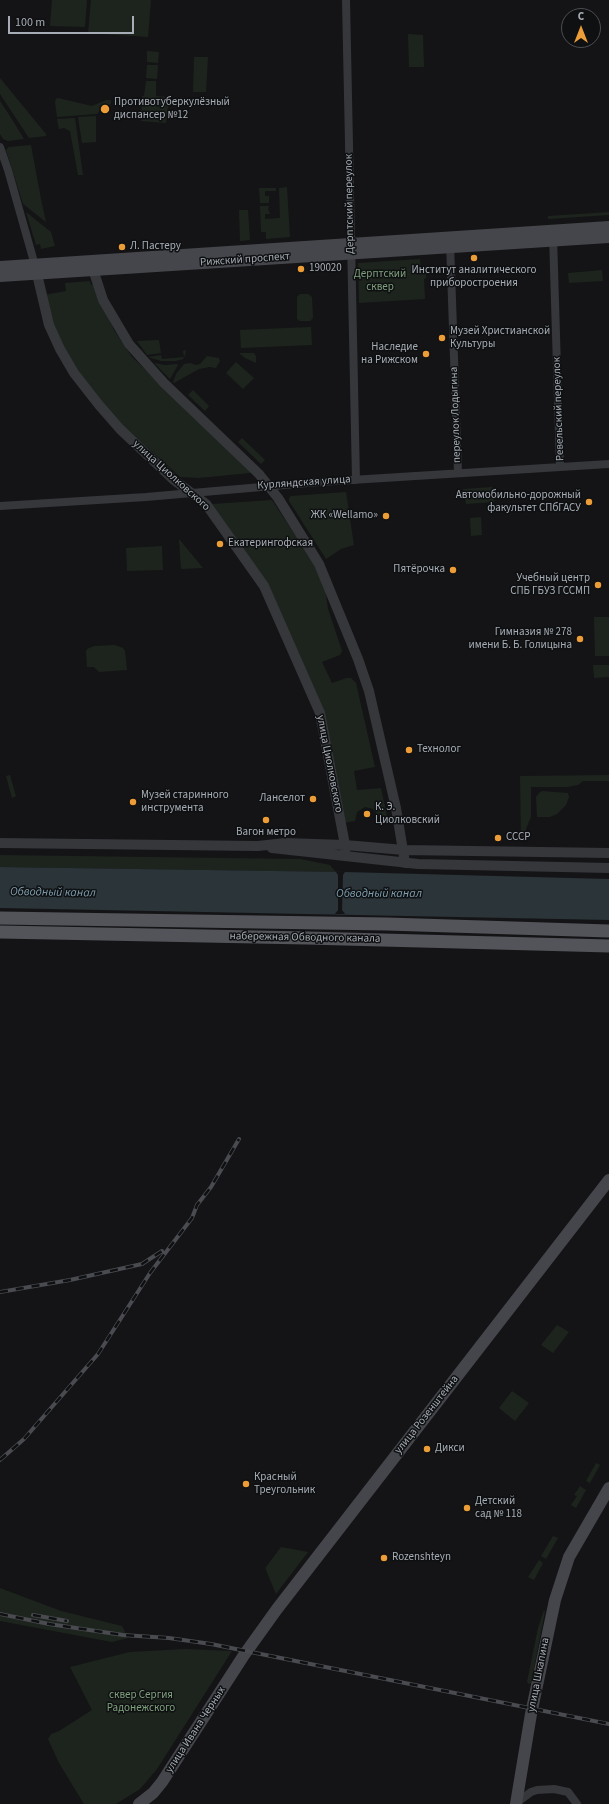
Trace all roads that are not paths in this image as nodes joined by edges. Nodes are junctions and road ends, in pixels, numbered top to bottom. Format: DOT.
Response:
graph roads {
  1 [pos="346,0"];
  2 [pos="0,147"];
  3 [pos="609,227"];
  4 [pos="553,236"];
  5 [pos="609,236"];
  6 [pos="450,242"];
  7 [pos="350,249"];
  8 [pos="92,265"];
  9 [pos="0,267"];
  10 [pos="36,269"];
  11 [pos="0,276"];
  12 [pos="609,464"];
  13 [pos="560,467"];
  14 [pos="458,473"];
  15 [pos="356,480"];
  16 [pos="268,486"];
  17 [pos="191,492"];
  18 [pos="0,506"];
  19 [pos="0,843"];
  20 [pos="345,845"];
  21 [pos="258,846"];
  22 [pos="404,850"];
  23 [pos="609,853"];
  24 [pos="345,856"];
  25 [pos="405,863"];
  26 [pos="609,868"];
  27 [pos="0,918"];
  28 [pos="609,931"];
  29 [pos="0,932"];
  30 [pos="609,946"];
  31 [pos="609,1180"];
  32 [pos="609,1488"];
  33 [pos="247,1650"];
  34 [pos="139,1804"];
  35 [pos="515,1804"];
  36 [pos="577,1804"];
  1 -- 7 [label="street, Дерптский переулок"];
  2 -- 10 [label="street, улица Циолковского"];
  3 -- 4 [label="main road, Рижский проспект"];
  4 -- 5 [label="main road, Рижский проспект"];
  4 -- 6 [label="main road, Рижский проспект"];
  4 -- 13 [label="street, Ревельский переулок"];
  6 -- 7 [label="main road, Рижский проспект"];
  6 -- 14 [label="street, переулок Лодыгина"];
  7 -- 8 [label="main road, Рижский проспект"];
  7 -- 15 [label="street, Дерптский переулок"];
  8 -- 10 [label="main road, Рижский проспект"];
  8 -- 16 [label="street"];
  9 -- 10 [label="main road, Рижский проспект"];
  10 -- 11 [label="main road, Рижский проспект"];
  10 -- 17 [label="street, улица Циолковского"];
  12 -- 13 [label="street, Курляндская улица"];
  13 -- 14 [label="street, Курляндская улица"];
  14 -- 15 [label="street, Курляндская улица"];
  15 -- 16 [label="street, Курляндская улица"];
  16 -- 17 [label="street, Курляндская улица"];
  16 -- 22 [label="street"];
  17 -- 18 [label="street, Курляндская улица"];
  17 -- 20 [label="street, улица Циолковского"];
  19 -- 21 [label="street"];
  20 -- 21 [label="street"];
  20 -- 22 [label="street"];
  20 -- 24 [label="street, улица Циолковского"];
  21 -- 24 [label="street"];
  22 -- 23 [label="street"];
  22 -- 25 [label="street"];
  24 -- 25 [label="street"];
  25 -- 26 [label="street"];
  27 -- 28 [label="main road, набережная Обводного канала"];
  29 -- 30 [label="main road, набережная Обводного канала"];
  31 -- 33 [label="main road, улица Розенштейна"];
  32 -- 35 [label="main road, улица Шкапина"];
  33 -- 34 [label="main road, улица Ивана Черных"];
  35 -- 36 [label="street, улица Шкапина"];
}
